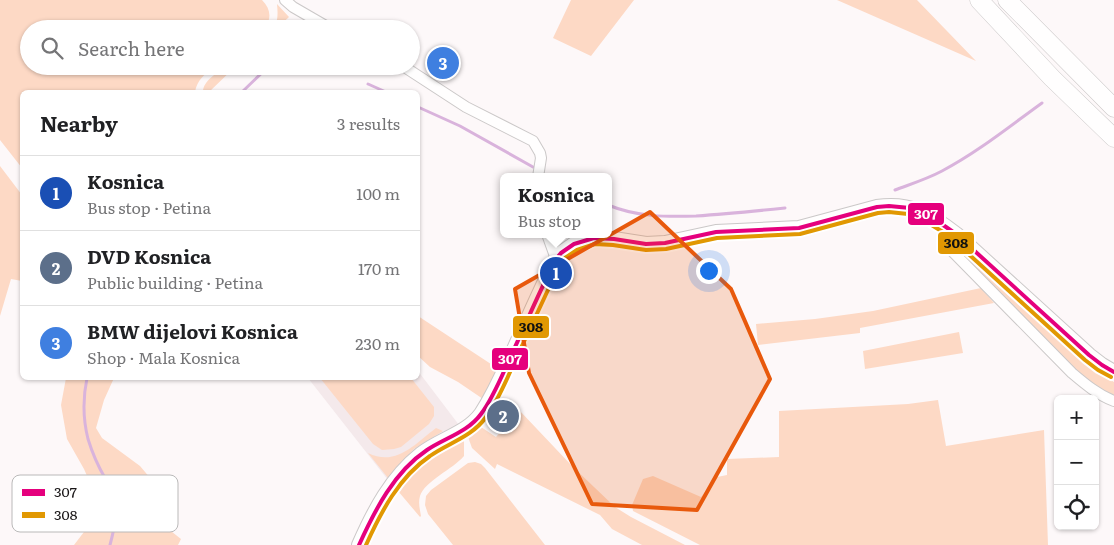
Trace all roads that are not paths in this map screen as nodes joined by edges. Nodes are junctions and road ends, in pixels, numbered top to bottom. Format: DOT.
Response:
graph roads {
  1 [pos="286,0"];
  2 [pos="979,0"];
  3 [pos="1007,0"];
  4 [pos="315,20"];
  5 [pos="417,75"];
  6 [pos="1114,108"];
  7 [pos="1114,138"];
  8 [pos="539,173"];
  9 [pos="946,226"];
  10 [pos="548,238"];
  11 [pos="556,259"];
  12 [pos="1114,372"];
  13 [pos="1114,401"];
  14 [pos="359,545"];
  1 -- 4 [label="street"];
  2 -- 7 [label="highway"];
  3 -- 6 [label="highway"];
  5 -- 8 [label="street"];
  9 -- 11 [label="street"];
  9 -- 12 [label="street"];
  9 -- 13 [label="street"];
  10 -- 11 [label="street"];
  11 -- 14 [label="street"];
}
